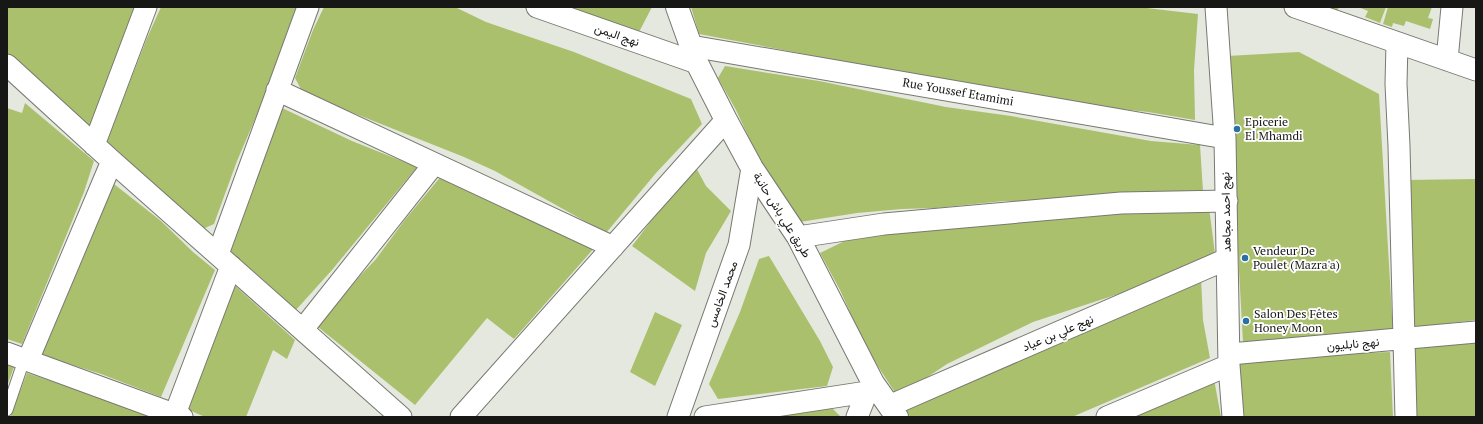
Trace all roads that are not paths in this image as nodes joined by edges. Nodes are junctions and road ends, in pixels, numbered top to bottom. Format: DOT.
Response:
graph roads {
  1 [pos="146,7"];
  2 [pos="308,7"];
  3 [pos="537,7"];
  4 [pos="677,7"];
  5 [pos="1216,7"];
  6 [pos="1295,7"];
  7 [pos="1452,7"];
  8 [pos="1397,43"];
  9 [pos="694,55"];
  10 [pos="1446,60"];
  11 [pos="7,65"];
  12 [pos="1476,70"];
  13 [pos="277,90"];
  14 [pos="726,120"];
  15 [pos="1225,138"];
  16 [pos="94,145"];
  17 [pos="112,161"];
  18 [pos="434,164"];
  19 [pos="752,168"];
  20 [pos="1227,201"];
  21 [pos="798,237"];
  22 [pos="613,247"];
  23 [pos="1227,259"];
  24 [pos="225,260"];
  25 [pos="303,329"];
  26 [pos="1476,332"];
  27 [pos="1404,339"];
  28 [pos="20,358"];
  29 [pos="1230,359"];
  30 [pos="870,387"];
  31 [pos="7,410"];
  32 [pos="893,411"];
  33 [pos="168,414"];
  34 [pos="401,417"];
  35 [pos="461,417"];
  36 [pos="678,417"];
  37 [pos="705,417"];
  38 [pos="857,417"];
  39 [pos="1107,417"];
  40 [pos="1233,417"];
  41 [pos="1406,417"];
  1 -- 16 [label="street"];
  2 -- 13 [label="street"];
  3 -- 9 [label="street, نهج اليمن"];
  4 -- 9 [label="street, طريق علي باش حانبة"];
  5 -- 15 [label="street, نهج احمد مجاهد"];
  6 -- 8 [label="street"];
  7 -- 10 [label="street"];
  8 -- 10 [label="street"];
  8 -- 27 [label="street"];
  9 -- 14 [label="street, طريق علي باش حانبة"];
  9 -- 15 [label="street, Rue Youssef Etamimi"];
  10 -- 12 [label="street"];
  11 -- 16 [label="street"];
  13 -- 18 [label="street"];
  13 -- 24 [label="street"];
  14 -- 19 [label="street, طريق علي باش حانبة"];
  14 -- 22 [label="street"];
  15 -- 20 [label="street, نهج احمد مجاهد"];
  16 -- 17 [label="street"];
  17 -- 24 [label="street"];
  17 -- 28 [label="street"];
  18 -- 22 [label="street"];
  18 -- 25 [label="street"];
  19 -- 21 [label="street, طريق علي باش حانبة"];
  19 -- 36 [label="street, محمد الخامس"];
  20 -- 21 [label="street"];
  20 -- 23 [label="street, نهج احمد مجاهد"];
  21 -- 30 [label="street, طريق علي باش حانبة"];
  22 -- 35 [label="street"];
  23 -- 29 [label="street, نهج احمد مجاهد"];
  23 -- 32 [label="street, نهج علي بن عياد"];
  24 -- 25 [label="street"];
  24 -- 33 [label="street"];
  25 -- 34 [label="street"];
  26 -- 27 [label="street, نهج نابليون"];
  27 -- 29 [label="street, نهج نابليون"];
  27 -- 41 [label="street"];
  28 -- 31 [label="lane"];
  28 -- 33 [label="street"];
  29 -- 39 [label="street, نهج نابليون"];
  29 -- 40 [label="street, نهج احمد مجاهد"];
  30 -- 32 [label="street, طريق علي باش حانبة"];
  30 -- 37 [label="street"];
  30 -- 38 [label="street"];
}
